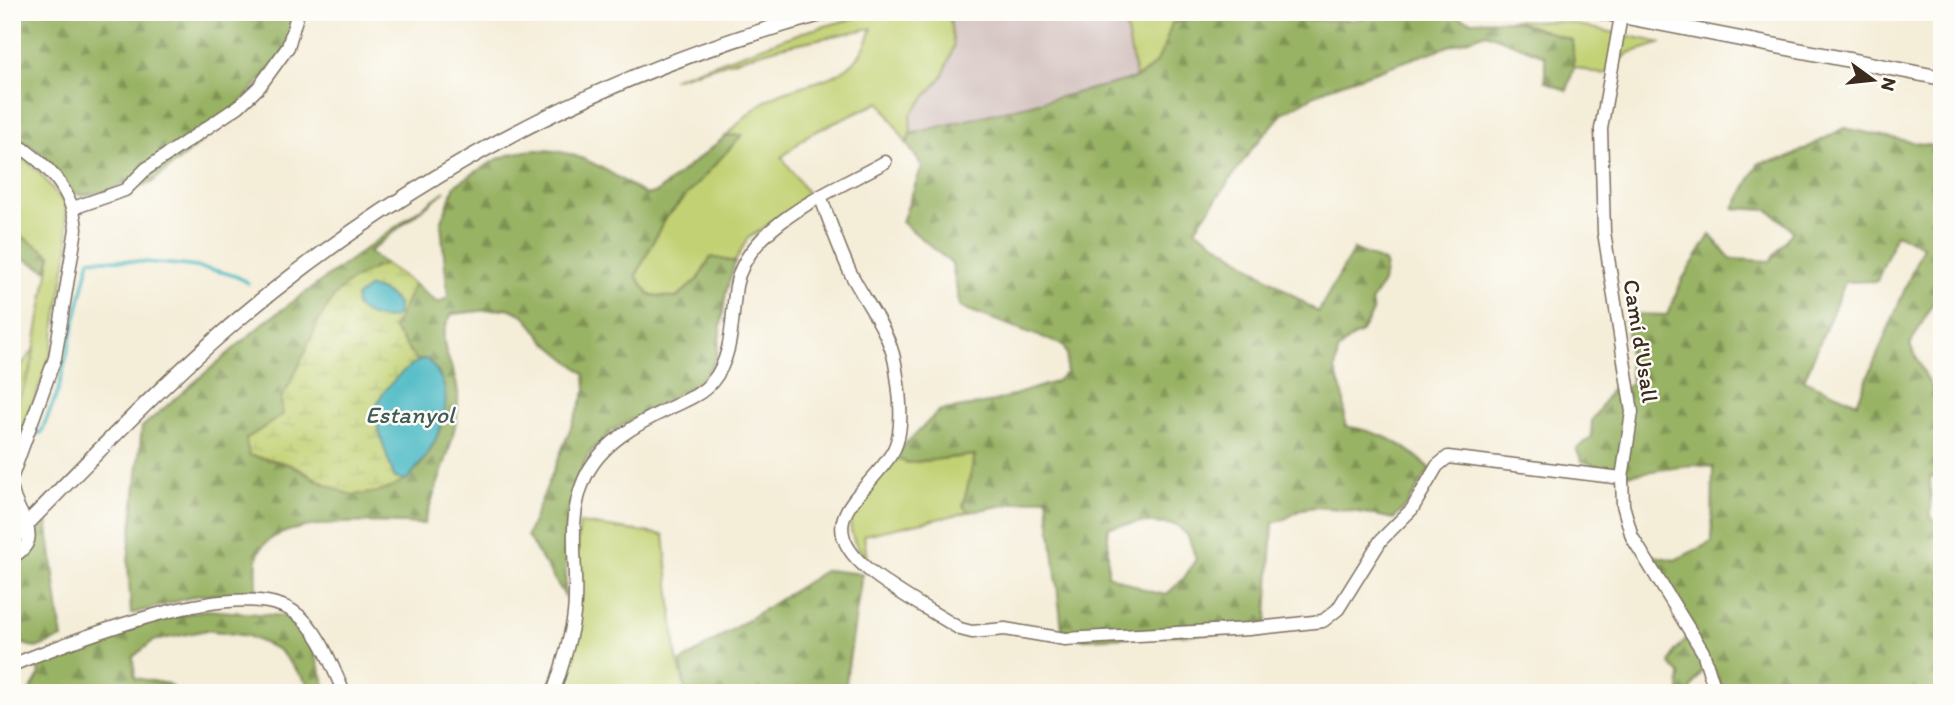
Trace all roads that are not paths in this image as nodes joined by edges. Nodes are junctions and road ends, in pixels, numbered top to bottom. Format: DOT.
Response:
graph roads {
  1 [pos="298,12"];
  2 [pos="828,12"];
  3 [pos="1601,12"];
  4 [pos="1621,16"];
  5 [pos="1942,78"];
  6 [pos="12,141"];
  7 [pos="885,162"];
  8 [pos="821,198"];
  9 [pos="73,208"];
  10 [pos="12,476"];
  11 [pos="1622,478"];
  12 [pos="12,489"];
  13 [pos="17,505"];
  14 [pos="44,507"];
  15 [pos="12,518"];
  16 [pos="27,524"];
  17 [pos="12,539"];
  18 [pos="12,556"];
  19 [pos="12,665"];
  20 [pos="344,693"];
  21 [pos="553,693"];
  22 [pos="1716,693"];
  1 -- 9 [label="street"];
  2 -- 14 [label="main road"];
  3 -- 4 [label="main road"];
  4 -- 5 [label="main road"];
  4 -- 11 [label="street, Camí d'Usall"];
  6 -- 9 [label="street"];
  7 -- 8 [label="street"];
  8 -- 11 [label="street"];
  8 -- 21 [label="street"];
  9 -- 10 [label="street"];
  11 -- 22 [label="street, Camí d'Usall"];
  12 -- 13 [label="street"];
  13 -- 14 [label="street"];
  13 -- 16 [label="street"];
  14 -- 16 [label="main road"];
  15 -- 16 [label="street"];
  16 -- 17 [label="main road"];
  16 -- 18 [label="street"];
  19 -- 20 [label="street"];
}
